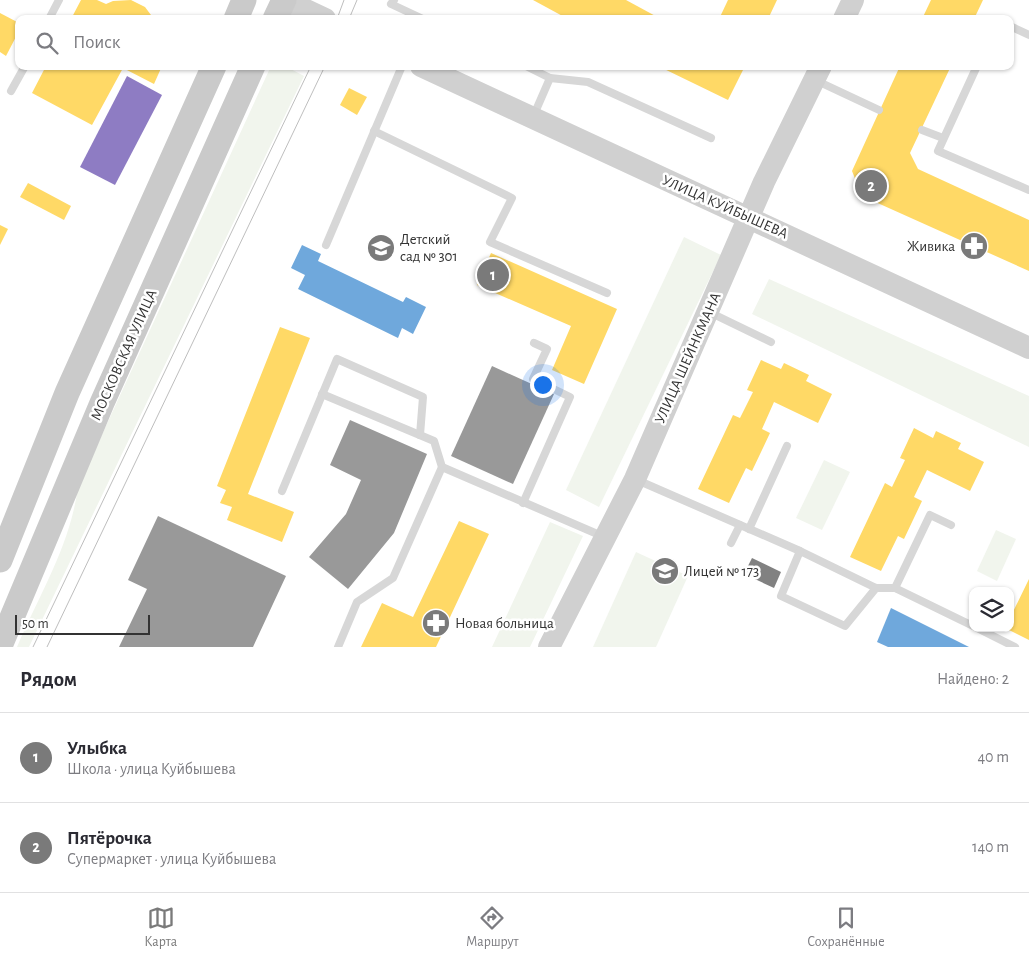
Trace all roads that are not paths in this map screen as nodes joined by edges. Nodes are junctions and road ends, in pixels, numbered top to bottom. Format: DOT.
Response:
graph roads {
  1 [pos="59,0"];
  2 [pos="244,0"];
  3 [pos="285,0"];
  4 [pos="394,0"];
  5 [pos="853,0"];
  6 [pos="51,15"];
  7 [pos="238,15"];
  8 [pos="277,15"];
  9 [pos="316,15"];
  10 [pos="414,15"];
  11 [pos="846,15"];
  12 [pos="1014,28"];
  13 [pos="1029,35"];
  14 [pos="22,70"];
  15 [pos="212,70"];
  16 [pos="251,70"];
  17 [pos="400,70"];
  18 [pos="430,70"];
  19 [pos="534,70"];
  20 [pos="975,70"];
  21 [pos="818,73"];
  22 [pos="550,78"];
  23 [pos="11,92"];
  24 [pos="879,110"];
  25 [pos="533,118"];
  26 [pos="922,130"];
  27 [pos="374,131"];
  28 [pos="712,138"];
  29 [pos="943,138"];
  30 [pos="1029,190"];
  31 [pos="749,217"];
  32 [pos="326,245"];
  33 [pos="607,292"];
  34 [pos="709,312"];
  35 [pos="771,342"];
  36 [pos="534,343"];
  37 [pos="1029,348"];
  38 [pos="322,394"];
  39 [pos="420,435"];
  40 [pos="787,446"];
  41 [pos="442,467"];
  42 [pos="635,479"];
  43 [pos="282,491"];
  44 [pos="523,503"];
  45 [pos="740,525"];
  46 [pos="952,525"];
  47 [pos="749,529"];
  48 [pos="604,537"];
  49 [pos="732,543"];
  50 [pos="800,552"];
  51 [pos="0,560"];
  52 [pos="876,588"];
  53 [pos="895,588"];
  54 [pos="969,624"];
  55 [pos="985,632"];
  56 [pos="0,646"];
  57 [pos="338,647"];
  58 [pos="549,647"];
  59 [pos="1015,647"];
  1 -- 6 [label="lane"];
  2 -- 7 [label="main road"];
  3 -- 8 [label="main road"];
  3 -- 9 [label="main road"];
  4 -- 10 [label="lane"];
  5 -- 11 [label="main road"];
  12 -- 13 [label="lane"];
  14 -- 23 [label="lane"];
  15 -- 51 [label="main road"];
  16 -- 56 [label="main road, МОСКОВСКАЯ УЛИЦА"];
  17 -- 27 [label="lane"];
  18 -- 25 [label="main road, УЛИЦА КУЙБЫШЕВА"];
  19 -- 22 [label="lane"];
  20 -- 29 [label="lane"];
  21 -- 24 [label="lane"];
  21 -- 31 [label="main road, УЛИЦА ШЕЙНКМАНА"];
  22 -- 25 [label="lane"];
  22 -- 28 [label="lane"];
  25 -- 31 [label="main road, УЛИЦА КУЙБЫШЕВА"];
  26 -- 29 [label="lane"];
  27 -- 32 [label="lane"];
  27 -- 33 [label="lane"];
  29 -- 30 [label="lane"];
  31 -- 34 [label="main road, УЛИЦА ШЕЙНКМАНА"];
  31 -- 37 [label="main road, УЛИЦА КУЙБЫШЕВА"];
  34 -- 35 [label="lane"];
  34 -- 42 [label="main road, УЛИЦА ШЕЙНКМАНА"];
  36 -- 44 [label="lane"];
  38 -- 39 [label="lane"];
  38 -- 39 [label="lane"];
  38 -- 43 [label="lane"];
  39 -- 41 [label="lane"];
  40 -- 47 [label="lane"];
  41 -- 44 [label="lane"];
  41 -- 57 [label="lane"];
  42 -- 45 [label="lane"];
  42 -- 48 [label="main road, УЛИЦА ШЕЙНКМАНА"];
  44 -- 48 [label="lane"];
  45 -- 47 [label="lane"];
  45 -- 49 [label="lane"];
  46 -- 53 [label="lane"];
  47 -- 50 [label="lane"];
  48 -- 58 [label="main road, УЛИЦА ШЕЙНКМАНА"];
  50 -- 52 [label="lane"];
  50 -- 52 [label="lane"];
  52 -- 53 [label="lane"];
  53 -- 54 [label="lane"];
  55 -- 59 [label="lane"];
}
